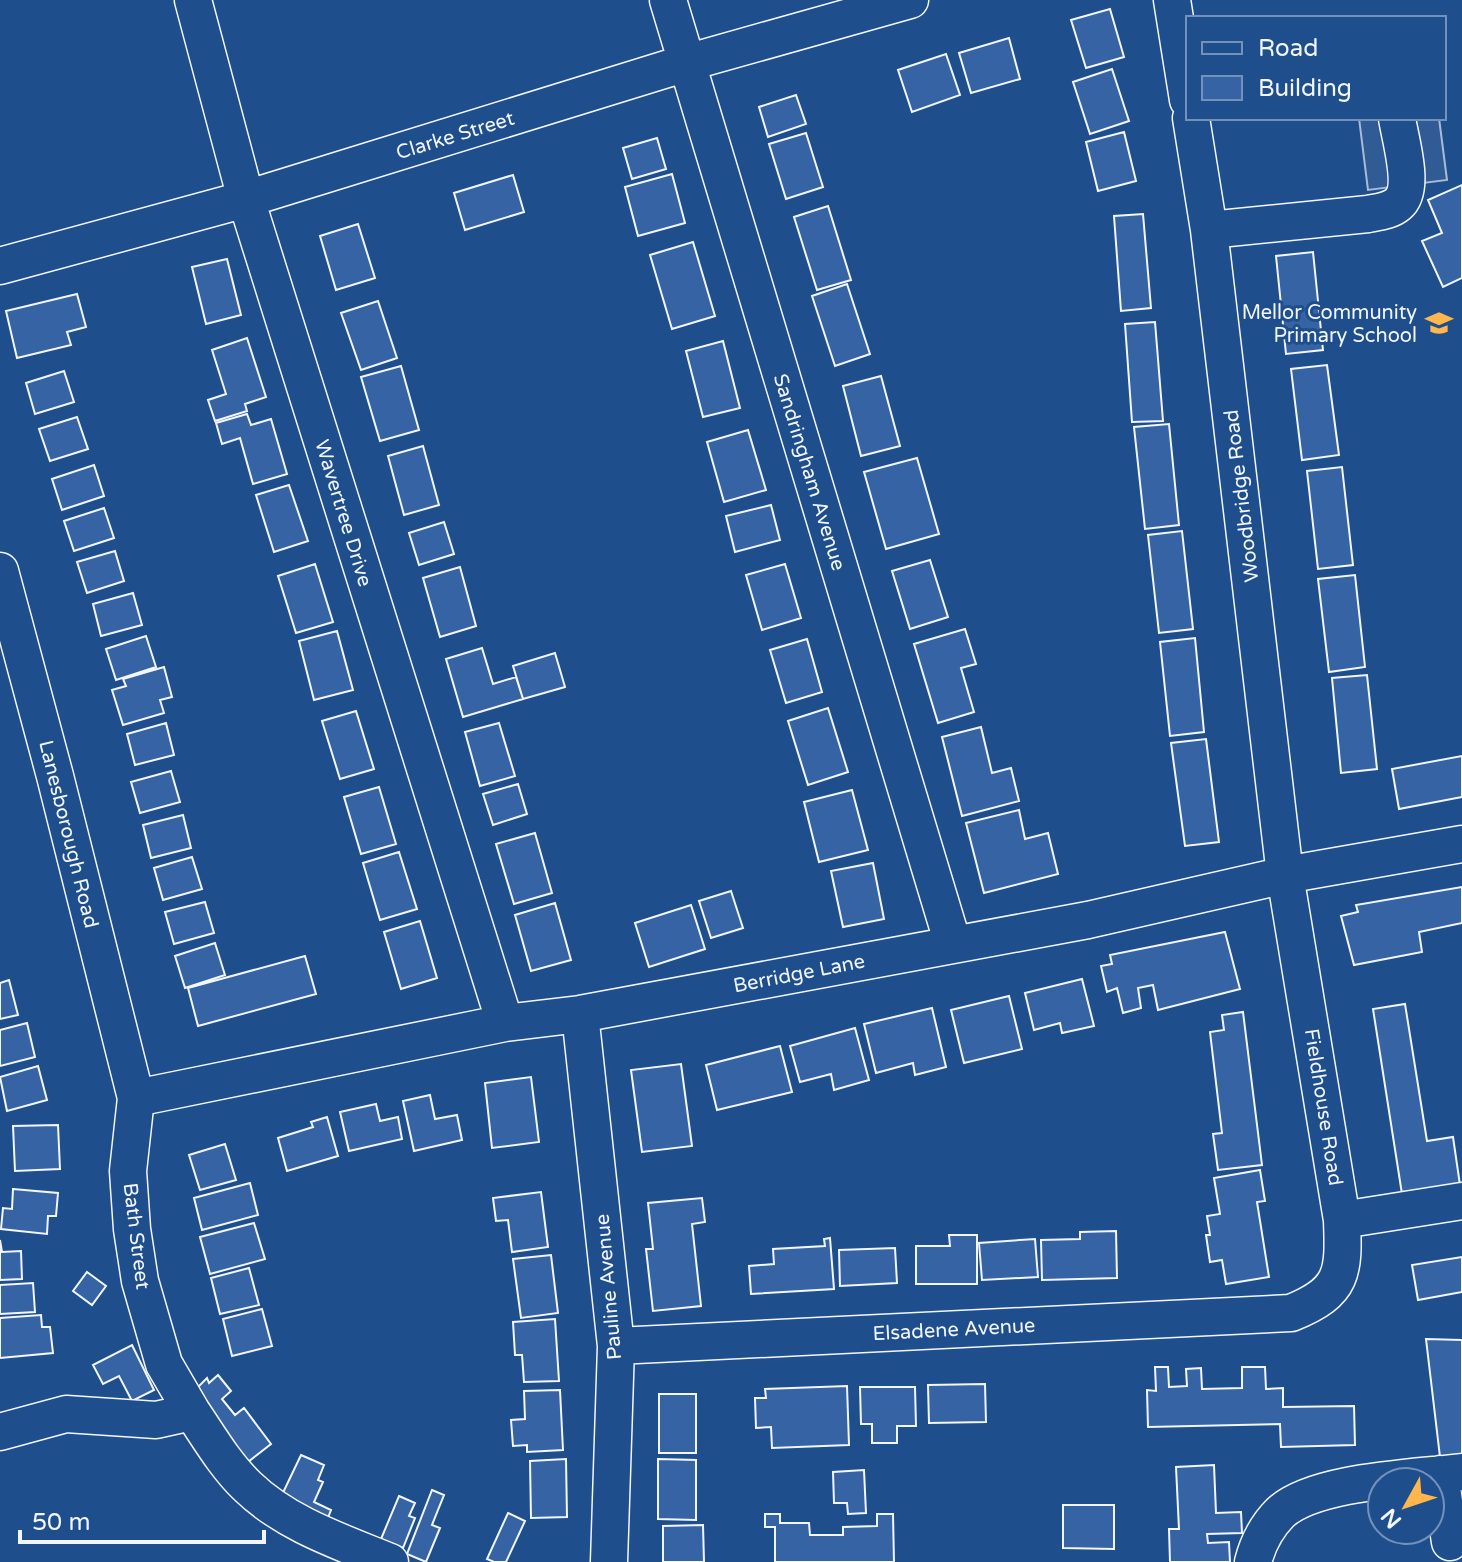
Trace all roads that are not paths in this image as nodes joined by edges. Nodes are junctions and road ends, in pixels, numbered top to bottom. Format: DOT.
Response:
graph roads {
  1 [pos="193,0"];
  2 [pos="668,0"];
  3 [pos="910,0"];
  4 [pos="1172,0"];
  5 [pos="686,63"];
  6 [pos="1186,88"];
  7 [pos="1191,120"];
  8 [pos="1397,120"];
  9 [pos="246,199"];
  10 [pos="1209,230"];
  11 [pos="0,266"];
  12 [pos="0,571"];
  13 [pos="1462,844"];
  14 [pos="1285,875"];
  15 [pos="953,944"];
  16 [pos="580,1014"];
  17 [pos="505,1023"];
  18 [pos="136,1098"];
  19 [pos="1462,1201"];
  20 [pos="1342,1220"];
  21 [pos="1291,1313"];
  22 [pos="616,1346"];
  23 [pos="192,1412"];
  24 [pos="0,1432"];
  25 [pos="1451,1473"];
  26 [pos="1450,1542"];
  27 [pos="390,1562"];
  28 [pos="609,1562"];
  29 [pos="1253,1562"];
  1 -- 9 [label="street, Wavertree Drive"];
  2 -- 5 [label="street, Sandringham Avenue"];
  3 -- 5 [label="street, Clarke Street"];
  4 -- 6 [label="street"];
  5 -- 9 [label="street, Clarke Street"];
  5 -- 15 [label="street, Sandringham Avenue"];
  7 -- 10 [label="street, Woodbridge Road"];
  8 -- 10 [label="street"];
  9 -- 11 [label="street, Clarke Street"];
  9 -- 17 [label="street, Wavertree Drive"];
  10 -- 14 [label="street, Woodbridge Road"];
  12 -- 18 [label="street, Lanesborough Road"];
  13 -- 14 [label="street, Berridge Lane"];
  14 -- 15 [label="street, Berridge Lane"];
  14 -- 20 [label="street, Fieldhouse Road"];
  15 -- 16 [label="street, Berridge Lane"];
  16 -- 17 [label="street, Berridge Lane"];
  16 -- 22 [label="street, Pauline Avenue"];
  17 -- 18 [label="street, Berridge Lane"];
  18 -- 23 [label="street, Bath Street"];
  19 -- 20 [label="street"];
  20 -- 21 [label="street, Fieldhouse Road"];
  21 -- 22 [label="street, Elsadene Avenue"];
  22 -- 28 [label="street, Pauline Avenue"];
  23 -- 24 [label="street"];
  23 -- 27 [label="street, Bath Street"];
  25 -- 26 [label="street"];
  25 -- 29 [label="street"];
}
